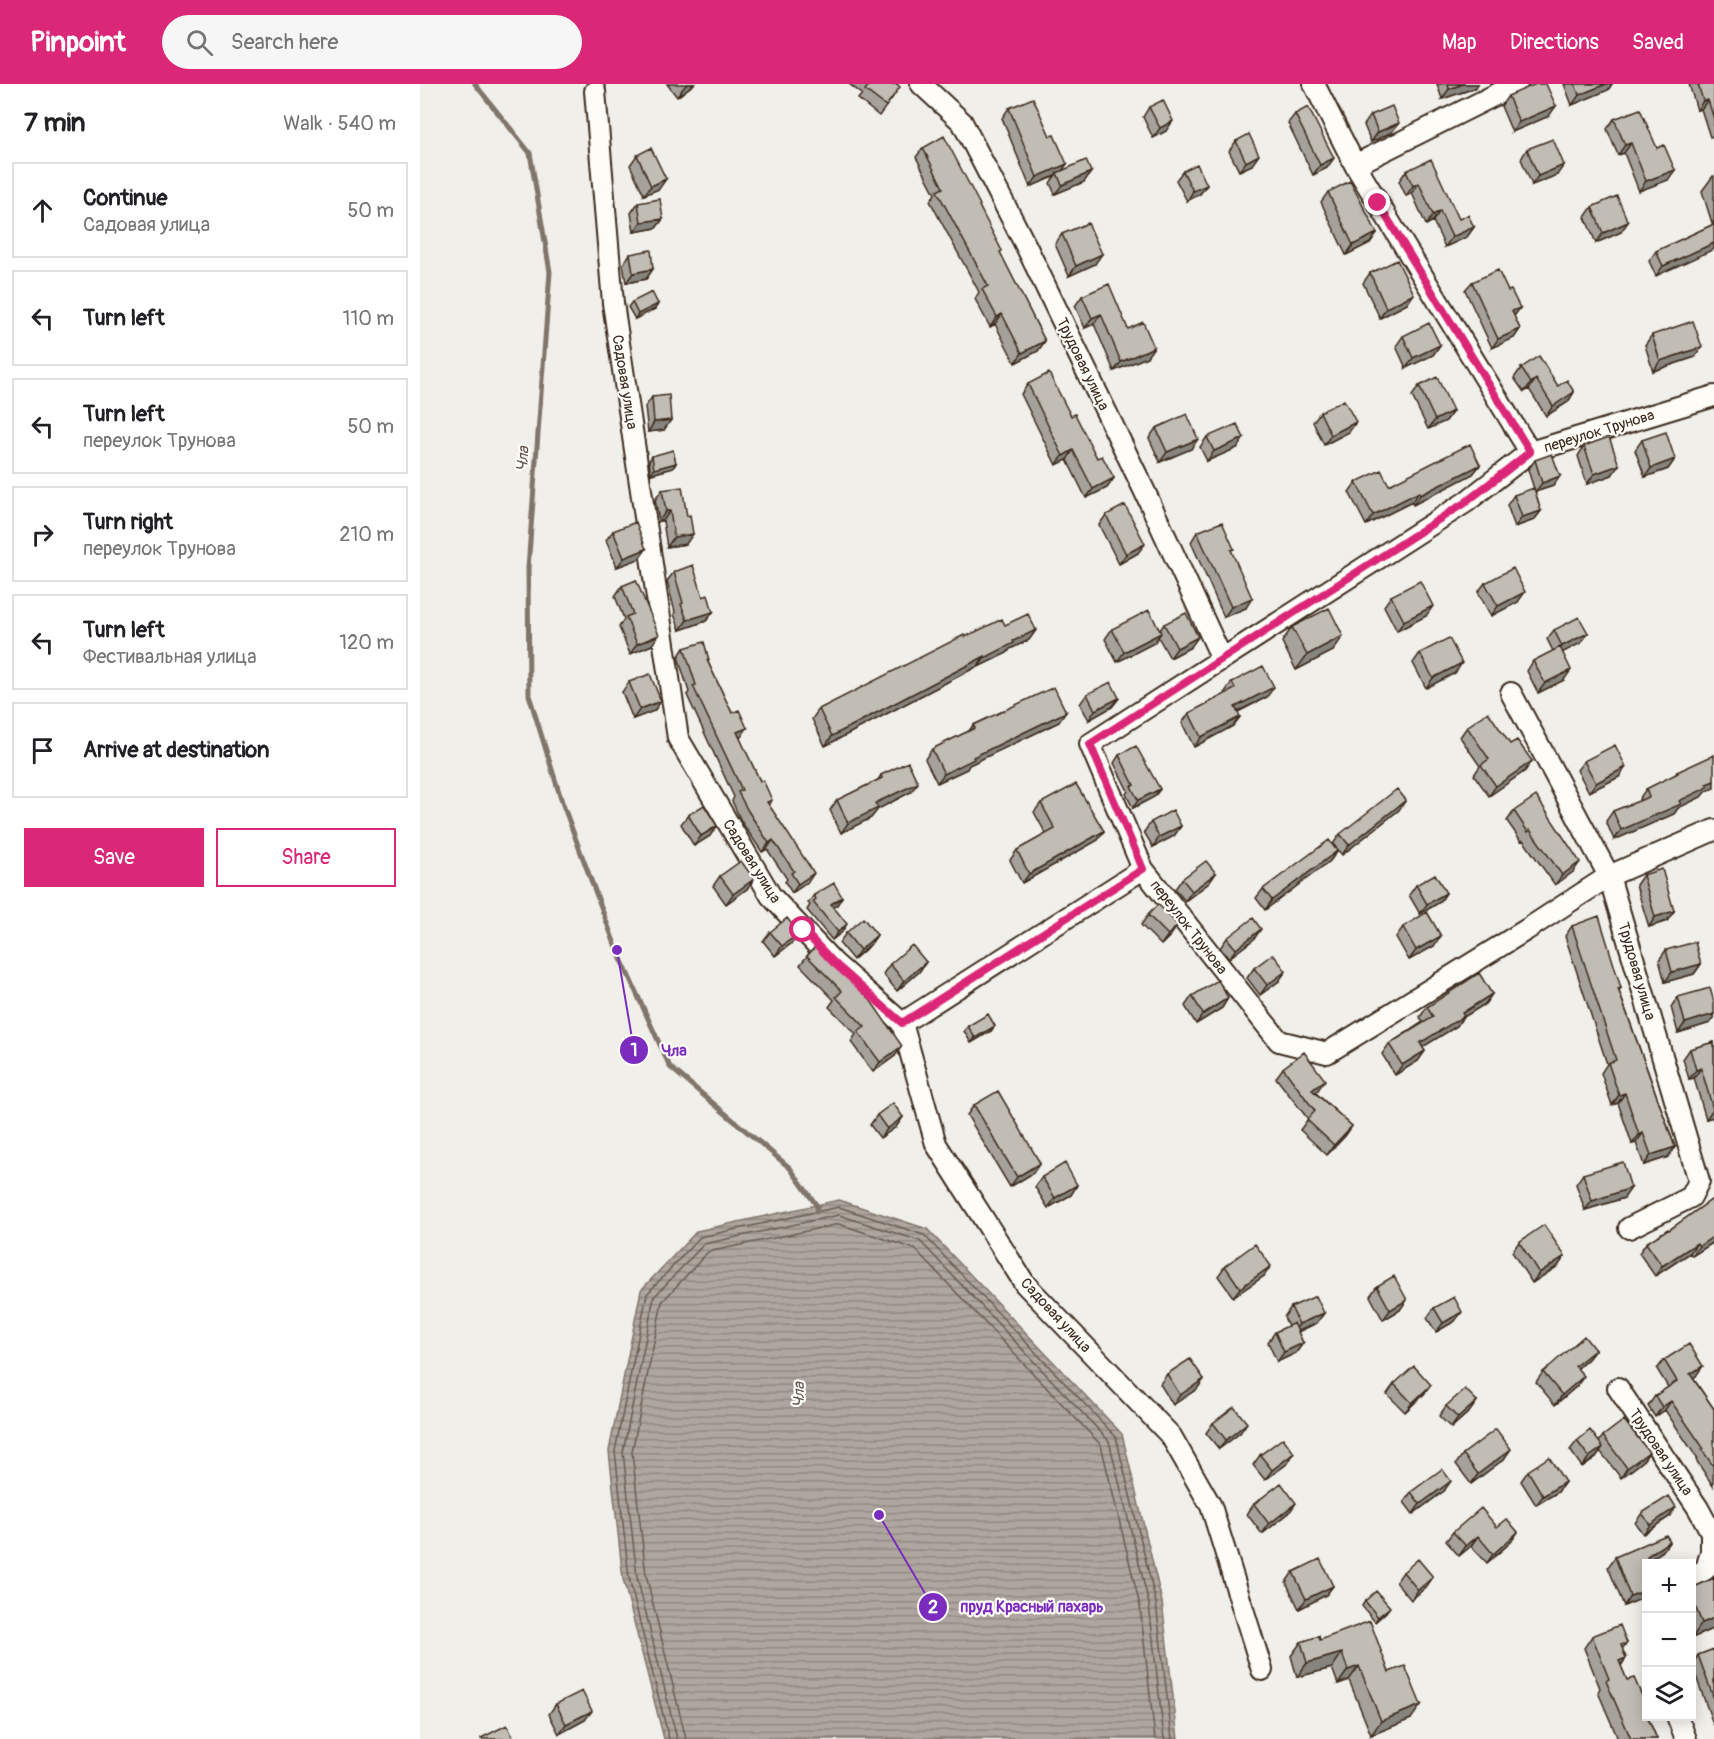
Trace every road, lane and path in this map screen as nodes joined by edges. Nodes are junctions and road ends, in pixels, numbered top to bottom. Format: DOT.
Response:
graph roads {
  1 [pos="921,84"];
  2 [pos="1314,84"];
  3 [pos="1518,84"];
  4 [pos="595,90"];
  5 [pos="1355,165"];
  6 [pos="1714,396"];
  7 [pos="1530,452"];
  8 [pos="1222,659"];
  9 [pos="1511,693"];
  10 [pos="1714,830"];
  11 [pos="1143,869"];
  12 [pos="1609,876"];
  13 [pos="902,1023"];
  14 [pos="1629,1228"];
  15 [pos="1618,1388"];
  16 [pos="1696,1575"];
  17 [pos="1262,1670"];
  18 [pos="1679,1721"];
  19 [pos="1686,1739"];
  1 -- 8 [label="street, Трудовая улица"];
  2 -- 5 [label="street"];
  3 -- 5 [label="street"];
  4 -- 13 [label="street, Садовая улица"];
  5 -- 7 [label="street"];
  6 -- 7 [label="street, переулок Трунова"];
  7 -- 8 [label="street, переулок Трунова"];
  8 -- 11 [label="street, переулок Трунова"];
  9 -- 12 [label="street, Трудовая улица"];
  10 -- 12 [label="street, переулок Трунова"];
  11 -- 12 [label="street, переулок Трунова"];
  11 -- 13 [label="street"];
  12 -- 14 [label="street, Трудовая улица"];
  13 -- 17 [label="street, Садовая улица"];
  15 -- 16 [label="street, Трудовая улица"];
  18 -- 19 [label="street"];
}
